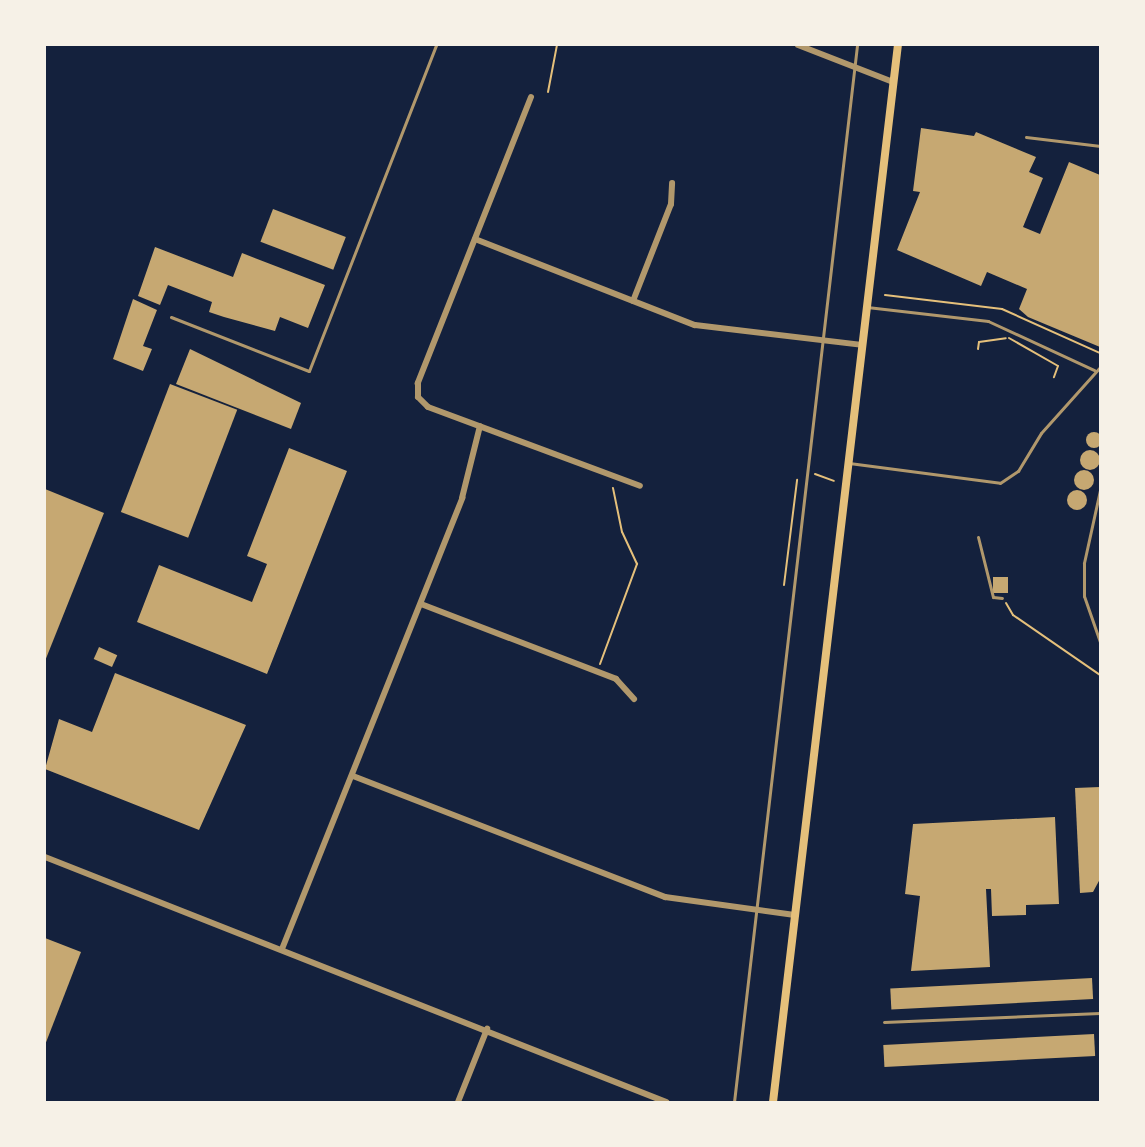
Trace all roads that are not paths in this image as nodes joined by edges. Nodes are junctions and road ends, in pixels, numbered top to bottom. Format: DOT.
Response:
graph roads {
  1 [pos="436,45"];
  2 [pos="798,45"];
  3 [pos="857,45"];
  4 [pos="898,45"];
  5 [pos="856,68"];
  6 [pos="893,82"];
  7 [pos="531,97"];
  8 [pos="1026,137"];
  9 [pos="1100,146"];
  10 [pos="672,183"];
  11 [pos="475,239"];
  12 [pos="633,301"];
  13 [pos="866,307"];
  14 [pos="171,317"];
  15 [pos="821,341"];
  16 [pos="862,345"];
  17 [pos="1100,367"];
  18 [pos="1094,370"];
  19 [pos="480,426"];
  20 [pos="847,462"];
  21 [pos="640,486"];
  22 [pos="1100,490"];
  23 [pos="978,537"];
  24 [pos="1002,598"];
  25 [pos="421,604"];
  26 [pos="1100,642"];
  27 [pos="634,699"];
  28 [pos="352,776"];
  29 [pos="45,857"];
  30 [pos="756,909"];
  31 [pos="795,915"];
  32 [pos="282,949"];
  33 [pos="1100,1013"];
  34 [pos="884,1022"];
  35 [pos="487,1029"];
  36 [pos="458,1102"];
  37 [pos="666,1102"];
  38 [pos="734,1102"];
  39 [pos="773,1102"];
  1 -- 14 [label="lane"];
  2 -- 5 [label="street"];
  3 -- 5 [label="lane"];
  4 -- 6 [label="main road"];
  5 -- 6 [label="street"];
  5 -- 15 [label="lane"];
  6 -- 13 [label="main road"];
  7 -- 11 [label="street"];
  8 -- 9 [label="lane"];
  10 -- 12 [label="street"];
  11 -- 12 [label="street"];
  11 -- 19 [label="street"];
  12 -- 15 [label="street"];
  13 -- 16 [label="main road"];
  13 -- 18 [label="lane"];
  15 -- 16 [label="street"];
  15 -- 30 [label="lane"];
  16 -- 20 [label="main road"];
  17 -- 18 [label="lane"];
  18 -- 20 [label="lane"];
  19 -- 21 [label="street"];
  19 -- 25 [label="street"];
  20 -- 31 [label="main road"];
  22 -- 26 [label="lane"];
  23 -- 24 [label="lane"];
  25 -- 27 [label="street"];
  25 -- 28 [label="street"];
  28 -- 30 [label="street"];
  28 -- 32 [label="street"];
  29 -- 32 [label="street"];
  30 -- 31 [label="street"];
  30 -- 38 [label="lane"];
  31 -- 39 [label="main road"];
  32 -- 35 [label="street"];
  33 -- 34 [label="lane"];
  35 -- 36 [label="street"];
  35 -- 37 [label="street"];
}
